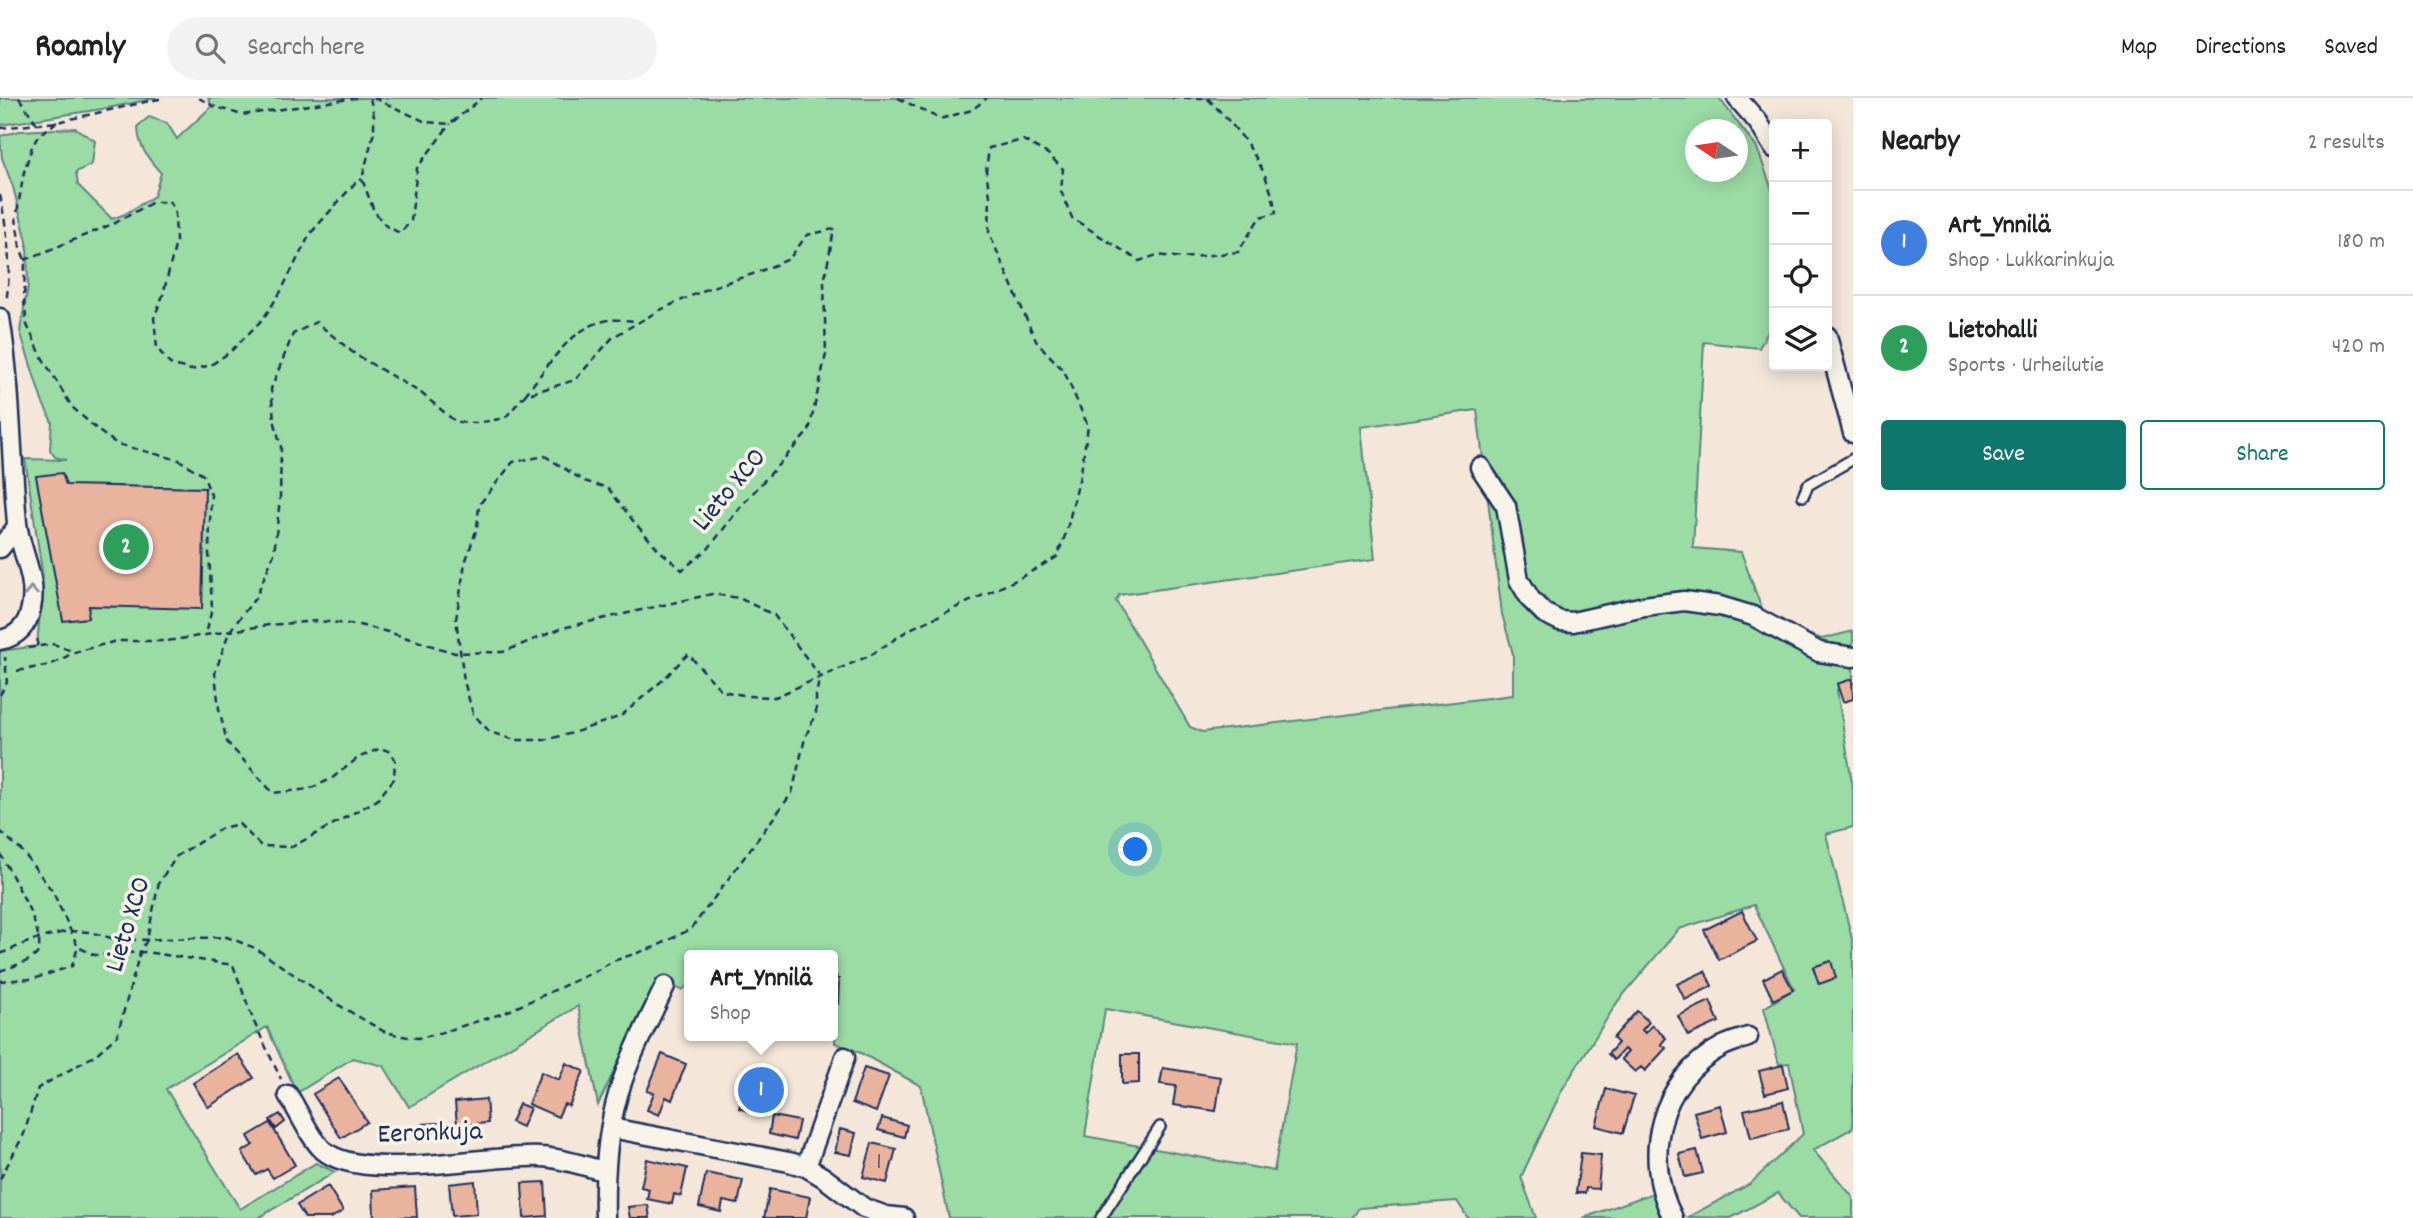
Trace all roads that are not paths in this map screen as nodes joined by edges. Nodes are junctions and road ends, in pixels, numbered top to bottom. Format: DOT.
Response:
graph roads {
  1 [pos="1737,98"];
  2 [pos="1769,140"];
  3 [pos="0,318"];
  4 [pos="1832,355"];
  5 [pos="6,431"];
  6 [pos="1853,433"];
  7 [pos="1853,459"];
  8 [pos="1480,467"];
  9 [pos="1803,496"];
  10 [pos="17,527"];
  11 [pos="0,548"];
  12 [pos="0,640"];
  13 [pos="1853,657"];
  14 [pos="665,986"];
  15 [pos="1748,1037"];
  16 [pos="845,1057"];
  17 [pos="288,1095"];
  18 [pos="1160,1127"];
  19 [pos="611,1128"];
  20 [pos="806,1167"];
  21 [pos="604,1171"];
  22 [pos="605,1218"];
  23 [pos="904,1218"];
  24 [pos="1101,1218"];
  25 [pos="1673,1218"];
  1 -- 2 [label="street"];
  3 -- 5 [label="street"];
  4 -- 6 [label="street"];
  5 -- 10 [label="street"];
  7 -- 9 [label="lane"];
  8 -- 13 [label="street"];
  10 -- 11 [label="street"];
  12 -- 10 [label="street, one-way"];
  14 -- 19 [label="street"];
  15 -- 25 [label="street"];
  16 -- 20 [label="street"];
  17 -- 21 [label="street, Eeronkuja"];
  18 -- 24 [label="lane"];
  19 -- 20 [label="street"];
  19 -- 21 [label="street"];
  20 -- 23 [label="street"];
  21 -- 22 [label="street"];
}
